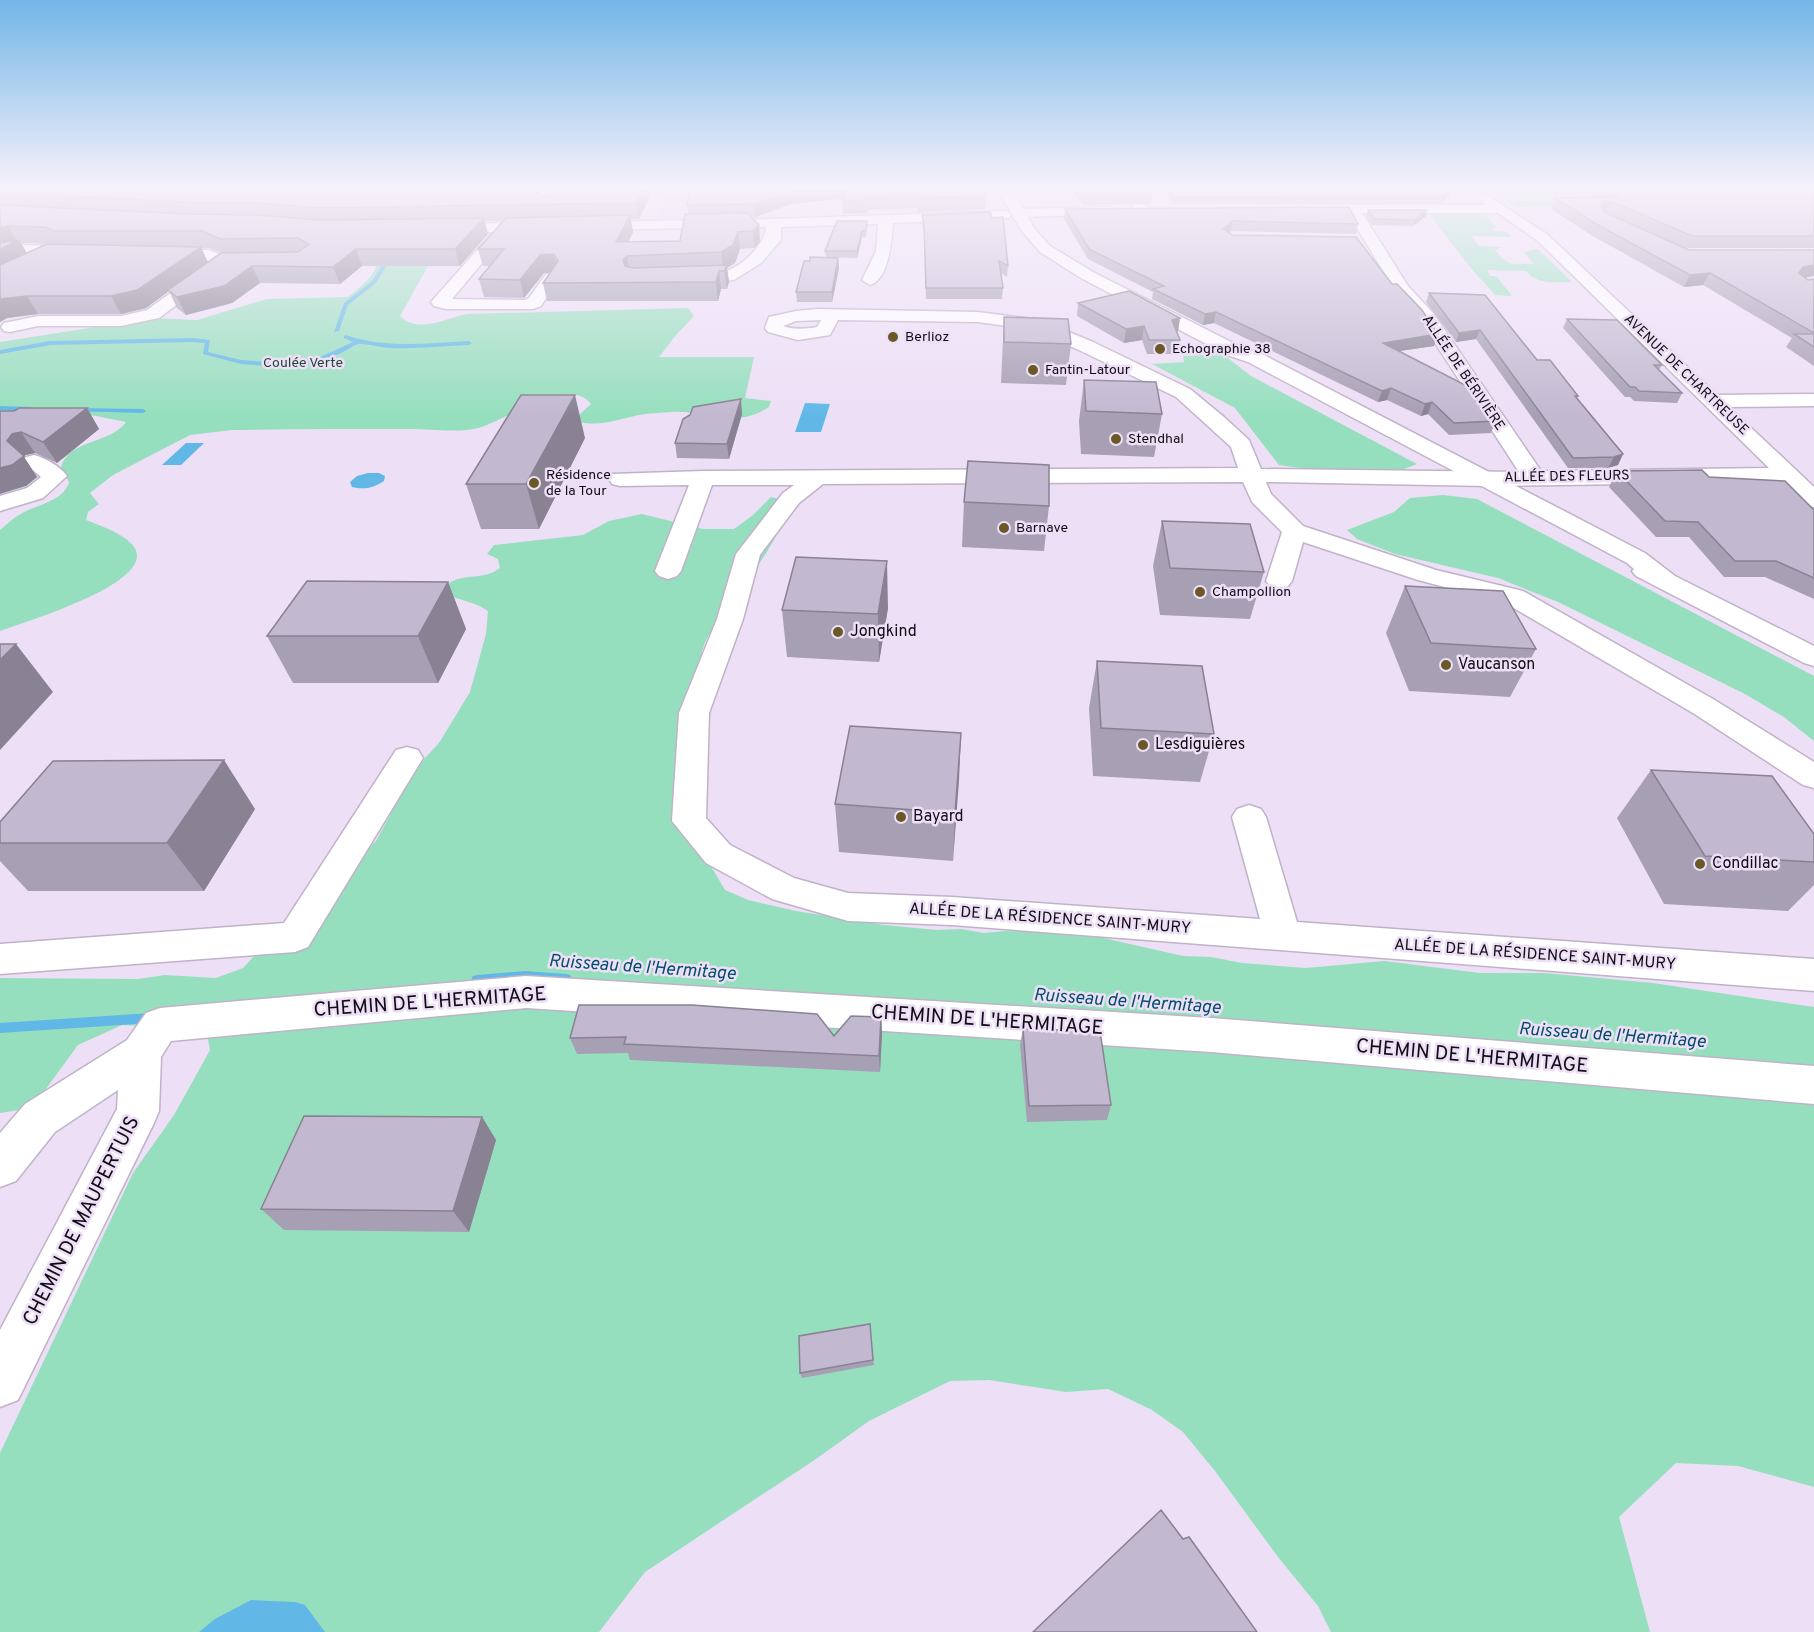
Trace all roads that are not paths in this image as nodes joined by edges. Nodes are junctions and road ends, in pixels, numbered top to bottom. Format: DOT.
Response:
graph roads {
  1 [pos="30,264"];
  2 [pos="211,264"];
  3 [pos="473,264"];
  4 [pos="748,264"];
  5 [pos="878,264"];
  6 [pos="1069,264"];
  7 [pos="1386,264"];
  8 [pos="1571,264"];
  9 [pos="23,268"];
  10 [pos="552,277"];
  11 [pos="672,279"];
  12 [pos="870,280"];
  13 [pos="832,315"];
  14 [pos="5,326"];
  15 [pos="36,326"];
  16 [pos="1814,400"];
  17 [pos="1712,401"];
  18 [pos="34,462"];
  19 [pos="1250,475"];
  20 [pos="1534,477"];
  21 [pos="1791,477"];
  22 [pos="704,478"];
  23 [pos="620,479"];
  24 [pos="816,479"];
  25 [pos="1476,479"];
  26 [pos="1814,500"];
  27 [pos="0,504"];
  28 [pos="1294,531"];
  29 [pos="668,571"];
  30 [pos="1279,580"];
  31 [pos="1814,657"];
  32 [pos="407,758"];
  33 [pos="1814,777"];
  34 [pos="1249,817"];
  35 [pos="1283,937"];
  36 [pos="0,959"];
  37 [pos="1814,975"];
  38 [pos="150,1039"];
  39 [pos="1814,1085"];
  40 [pos="0,1166"];
  41 [pos="0,1382"];
  1 -- 9 [label="street"];
  2 -- 14 [label="street"];
  3 -- 10 [label="street"];
  4 -- 11 [label="street"];
  5 -- 12 [label="street"];
  6 -- 25 [label="street"];
  7 -- 20 [label="street, ALLÉE DE BÉRIVIÈRE"];
  8 -- 17 [label="street, AVENUE DE CHARTREUSE"];
  13 -- 19 [label="street"];
  14 -- 15 [label="street"];
  16 -- 17 [label="street"];
  17 -- 21 [label="street, AVENUE DE CHARTREUSE"];
  18 -- 27 [label="street"];
  19 -- 24 [label="street"];
  19 -- 25 [label="street"];
  19 -- 28 [label="street"];
  20 -- 21 [label="street, ALLÉE DES FLEURS"];
  20 -- 25 [label="street, ALLÉE DES FLEURS"];
  21 -- 26 [label="street, AVENUE DE CHARTREUSE"];
  22 -- 23 [label="street"];
  22 -- 24 [label="street"];
  22 -- 29 [label="street"];
  24 -- 35 [label="street, ALLÉE DE LA RÉSIDENCE SAINT-MURY"];
  25 -- 31 [label="street"];
  28 -- 30 [label="street"];
  28 -- 33 [label="street"];
  32 -- 36 [label="street"];
  34 -- 35 [label="street"];
  35 -- 37 [label="street, ALLÉE DE LA RÉSIDENCE SAINT-MURY"];
  38 -- 39 [label="street, CHEMIN DE L'HERMITAGE"];
  38 -- 40 [label="street"];
  38 -- 41 [label="street, CHEMIN DE MAUPERTUIS"];
}
